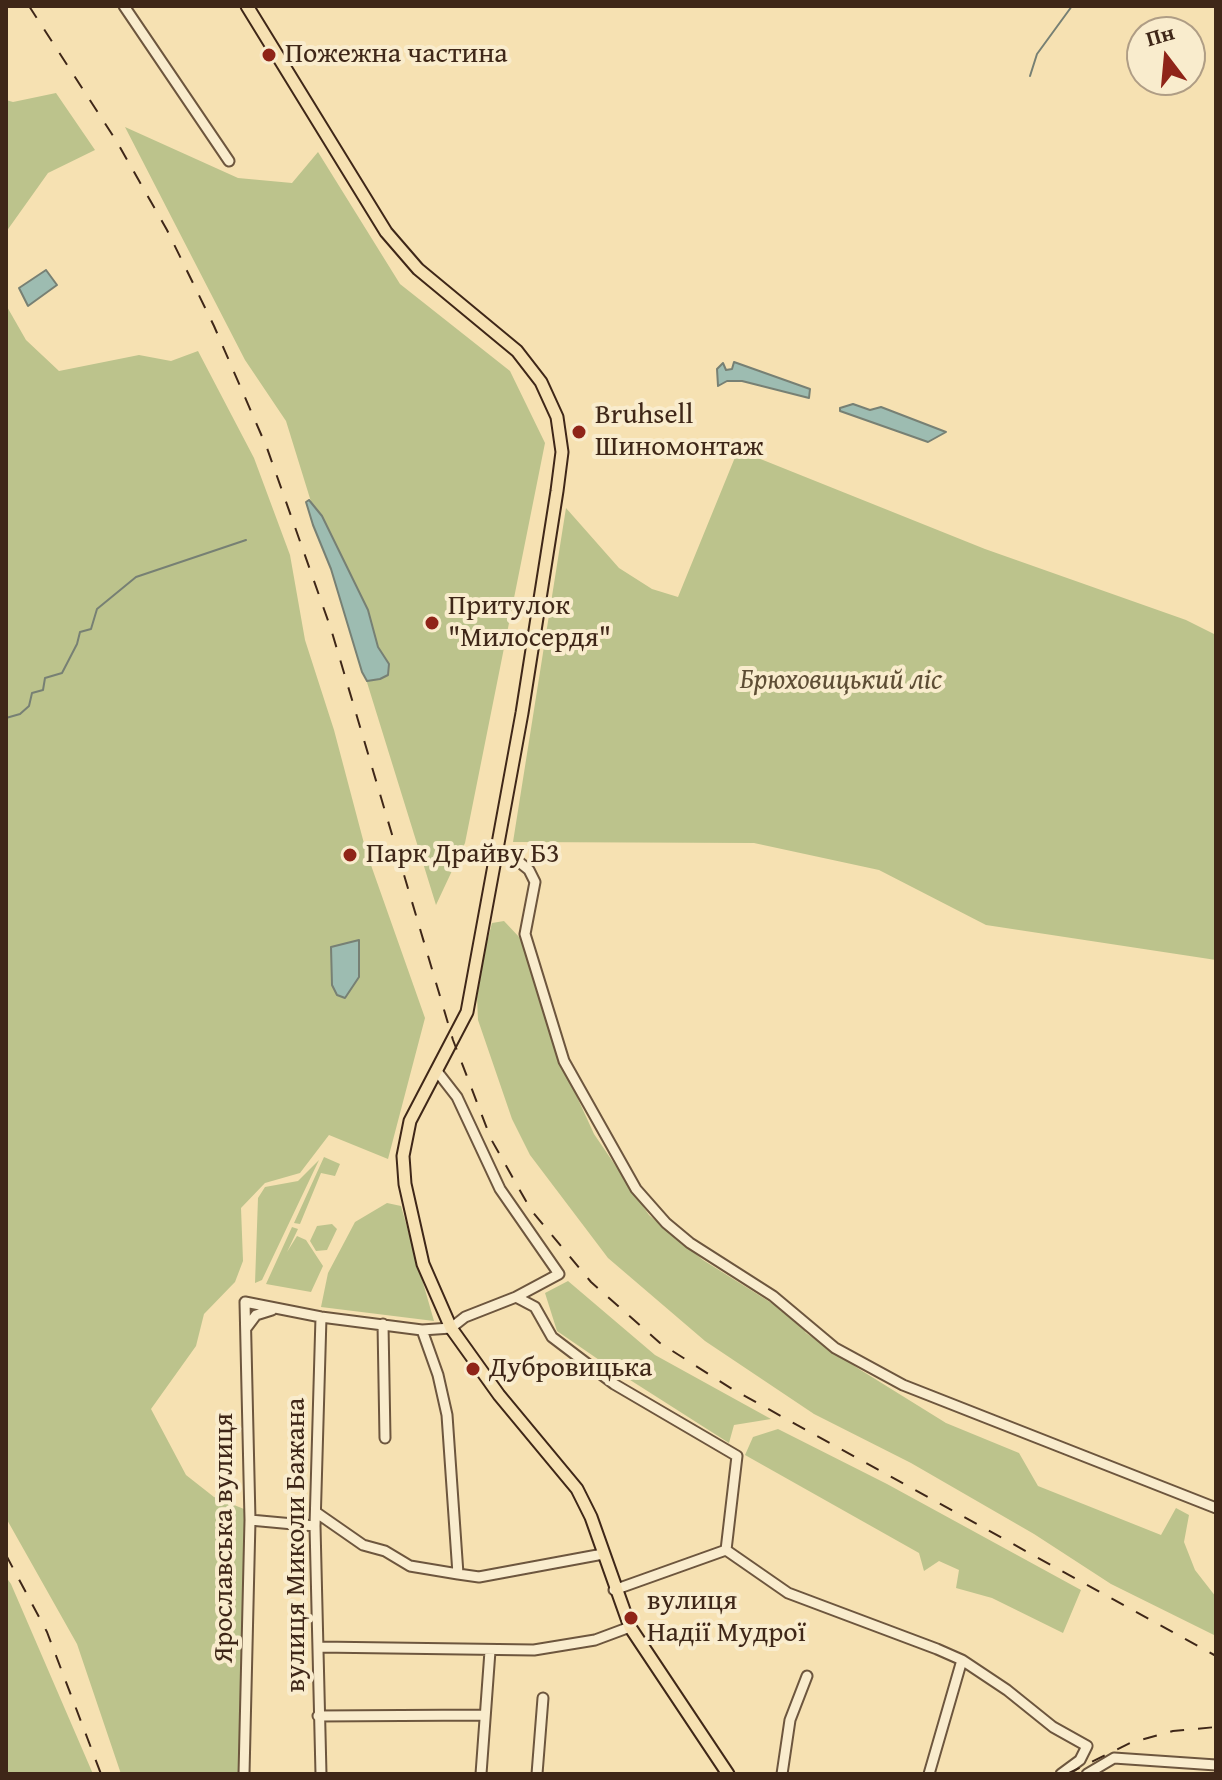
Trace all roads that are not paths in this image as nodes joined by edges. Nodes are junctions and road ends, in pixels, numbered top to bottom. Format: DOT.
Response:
graph roads {
  1 [pos="124,6"];
  2 [pos="247,6"];
  3 [pos="229,161"];
  4 [pos="494,853"];
  5 [pos="436,1070"];
  6 [pos="516,1297"];
  7 [pos="277,1309"];
  8 [pos="321,1317"];
  9 [pos="383,1324"];
  10 [pos="451,1328"];
  11 [pos="422,1330"];
  12 [pos="245,1331"];
  13 [pos="385,1438"];
  14 [pos="1216,1508"];
  15 [pos="317,1513"];
  16 [pos="250,1520"];
  17 [pos="315,1526"];
  18 [pos="726,1550"];
  19 [pos="603,1554"];
  20 [pos="458,1574"];
  21 [pos="614,1590"];
  22 [pos="630,1627"];
  23 [pos="319,1647"];
  24 [pos="490,1651"];
  25 [pos="962,1660"];
  26 [pos="807,1676"];
  27 [pos="543,1698"];
  28 [pos="485,1715"];
  29 [pos="318,1716"];
  30 [pos="1216,1765"];
  31 [pos="1184,1769"];
  32 [pos="244,1774"];
  33 [pos="321,1774"];
  34 [pos="481,1774"];
  35 [pos="537,1774"];
  36 [pos="728,1774"];
  37 [pos="782,1774"];
  38 [pos="929,1774"];
  39 [pos="1061,1774"];
  40 [pos="1087,1774"];
  1 -- 3 [label="street"];
  2 -- 4 [label="main road"];
  4 -- 5 [label="main road"];
  4 -- 14 [label="street"];
  5 -- 6 [label="street"];
  5 -- 10 [label="main road"];
  6 -- 10 [label="street"];
  6 -- 18 [label="street"];
  7 -- 8 [label="street"];
  7 -- 12 [label="street"];
  7 -- 12 [label="street, Ярославська вулиця"];
  8 -- 9 [label="street"];
  8 -- 15 [label="street, вулиця Миколи Бажана"];
  9 -- 11 [label="street"];
  9 -- 13 [label="street"];
  10 -- 11 [label="street"];
  10 -- 19 [label="main road"];
  11 -- 20 [label="street"];
  12 -- 16 [label="street, Ярославська вулиця"];
  15 -- 17 [label="street, вулиця Миколи Бажана"];
  15 -- 20 [label="street"];
  16 -- 17 [label="street"];
  16 -- 32 [label="street, Ярославська вулиця"];
  17 -- 23 [label="street, вулиця Миколи Бажана"];
  18 -- 21 [label="street"];
  18 -- 25 [label="street"];
  19 -- 20 [label="street"];
  19 -- 21 [label="main road"];
  21 -- 22 [label="main road"];
  22 -- 24 [label="street"];
  22 -- 36 [label="main road"];
  23 -- 24 [label="street"];
  23 -- 29 [label="street, вулиця Миколи Бажана"];
  24 -- 28 [label="street"];
  25 -- 38 [label="street"];
  25 -- 39 [label="street"];
  26 -- 37 [label="street"];
  27 -- 35 [label="street"];
  28 -- 29 [label="street"];
  28 -- 34 [label="street"];
  29 -- 33 [label="street, вулиця Миколи Бажана"];
  30 -- 31 [label="street"];
  31 -- 40 [label="street"];
}
